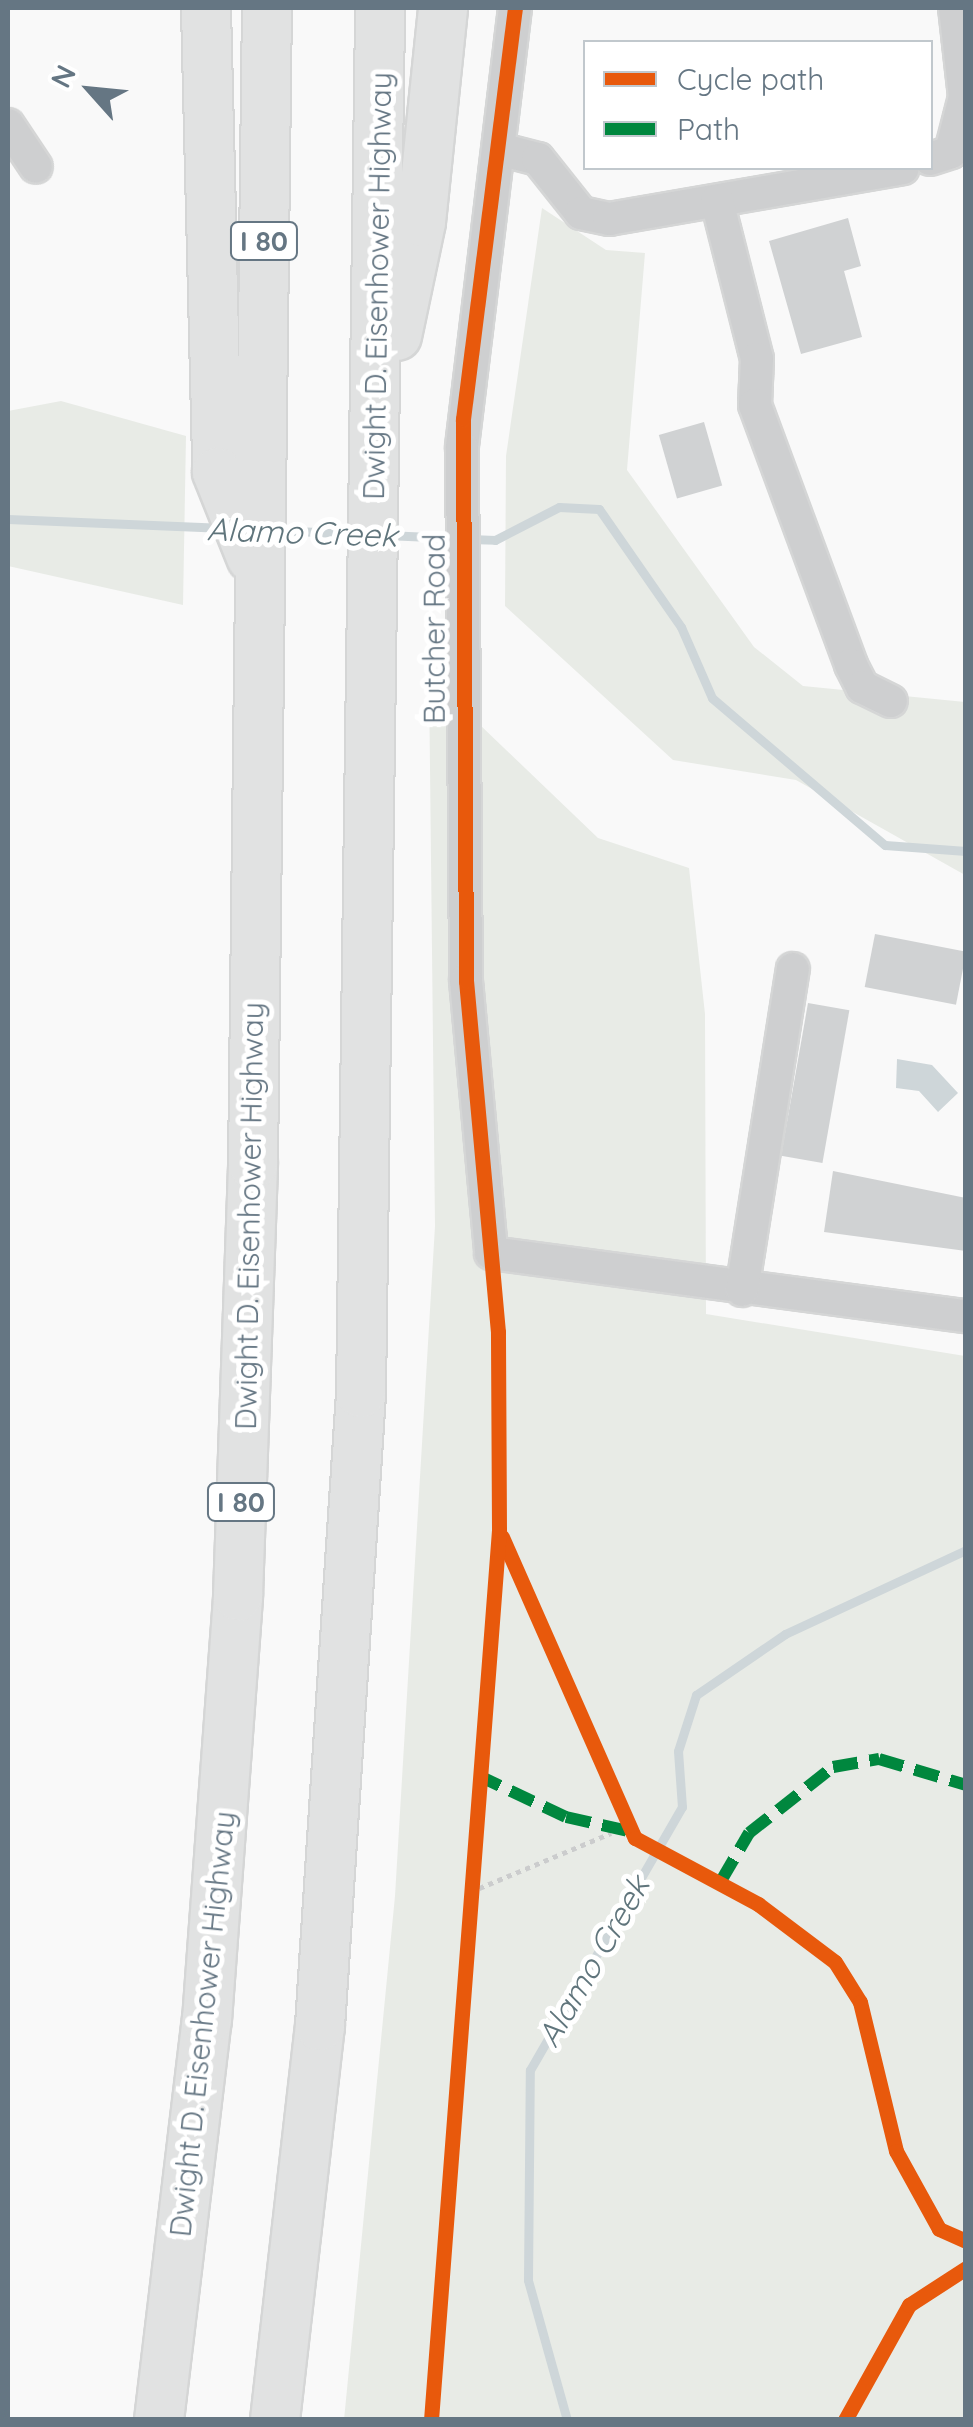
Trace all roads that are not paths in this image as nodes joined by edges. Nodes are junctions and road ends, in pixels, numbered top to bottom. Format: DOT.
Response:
graph roads {
  1 [pos="206,8"];
  2 [pos="266,8"];
  3 [pos="380,8"];
  4 [pos="443,8"];
  5 [pos="515,8"];
  6 [pos="955,8"];
  7 [pos="9,131"];
  8 [pos="499,149"];
  9 [pos="933,158"];
  10 [pos="36,167"];
  11 [pos="892,170"];
  12 [pos="716,202"];
  13 [pos="375,462"];
  14 [pos="240,473"];
  15 [pos="891,701"];
  16 [pos="793,969"];
  17 [pos="742,1290"];
  18 [pos="966,1316"];
  19 [pos="159,2420"];
  20 [pos="275,2420"];
  1 -- 14 [label="highway"];
  2 -- 14 [label="highway, I 80"];
  3 -- 13 [label="highway, Dwight D. Eisenhower Highway"];
  4 -- 13 [label="highway"];
  5 -- 8 [label="street, Butcher Road"];
  6 -- 9 [label="street"];
  7 -- 10 [label="street"];
  8 -- 12 [label="street"];
  8 -- 17 [label="street, Butcher Road"];
  11 -- 12 [label="street"];
  12 -- 15 [label="street"];
  13 -- 20 [label="highway, Dwight D. Eisenhower Highway"];
  14 -- 19 [label="highway, Dwight D. Eisenhower Highway / I 80"];
  16 -- 17 [label="street"];
  17 -- 18 [label="street, Butcher Road"];
}
